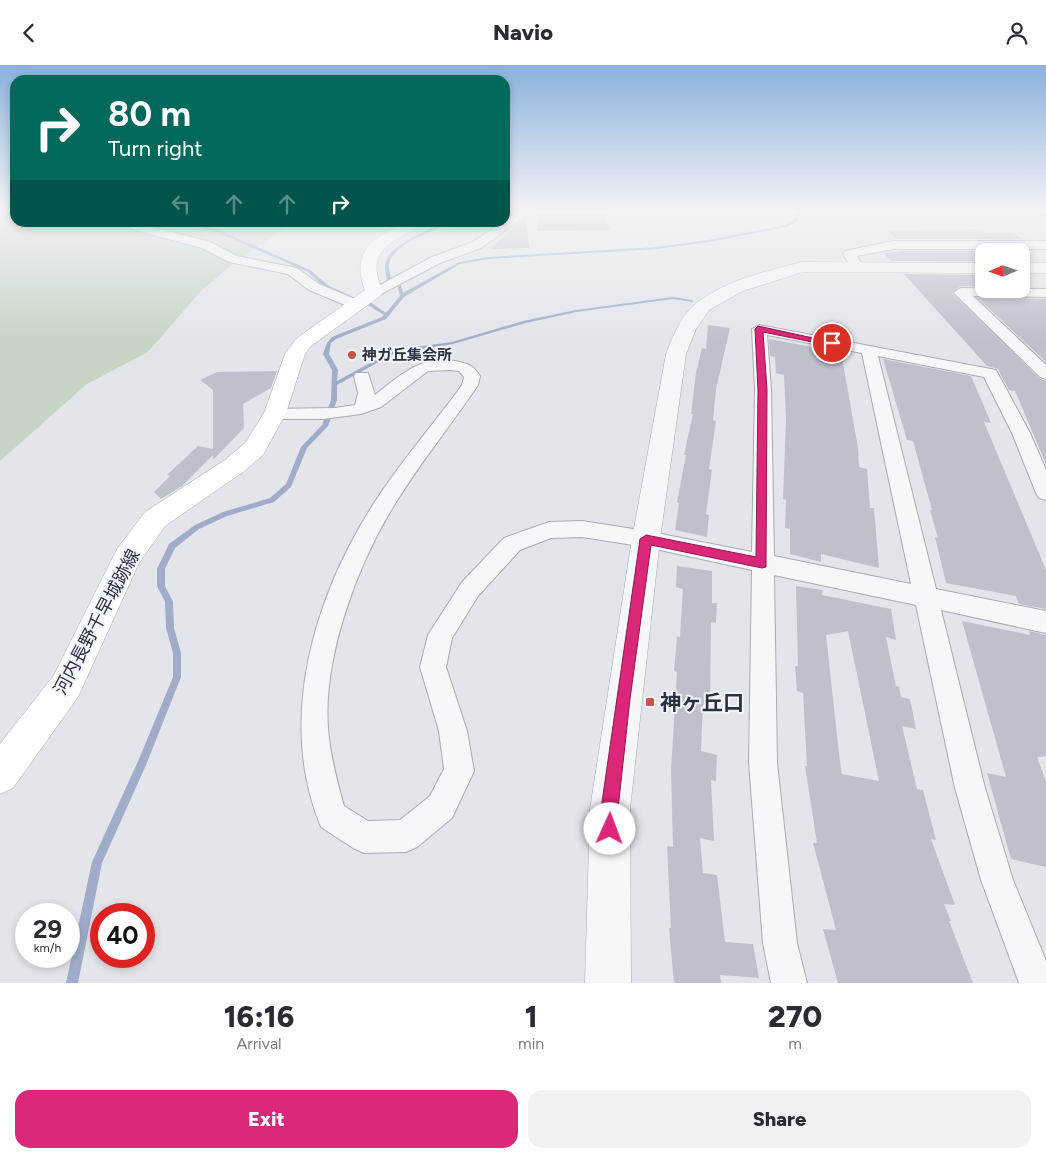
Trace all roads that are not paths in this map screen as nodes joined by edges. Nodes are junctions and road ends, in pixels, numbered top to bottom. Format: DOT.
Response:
graph roads {
  1 [pos="225,255"];
  2 [pos="370,255"];
  3 [pos="450,255"];
  4 [pos="849,255"];
  5 [pos="857,266"];
  6 [pos="975,268"];
  7 [pos="1032,268"];
  8 [pos="1046,281"];
  9 [pos="1046,293"];
  10 [pos="365,299"];
  11 [pos="869,350"];
  12 [pos="1046,374"];
  13 [pos="362,376"];
  14 [pos="351,411"];
  15 [pos="281,413"];
  16 [pos="1046,493"];
  17 [pos="646,539"];
  18 [pos="762,563"];
  19 [pos="925,597"];
  20 [pos="1046,622"];
  21 [pos="0,775"];
  22 [pos="608,983"];
  23 [pos="789,983"];
  24 [pos="1037,983"];
  1 -- 10 [label="street"];
  2 -- 10 [label="main road"];
  3 -- 10 [label="street"];
  4 -- 5 [label="street"];
  5 -- 6 [label="street"];
  5 -- 17 [label="street"];
  7 -- 8 [label="street"];
  9 -- 12 [label="street"];
  10 -- 15 [label="main road, 河内長野千早城跡線"];
  11 -- 16 [label="street"];
  11 -- 18 [label="street"];
  11 -- 19 [label="street"];
  13 -- 14 [label="street"];
  14 -- 15 [label="street"];
  14 -- 17 [label="street"];
  15 -- 21 [label="main road, 河内長野千早城跡線"];
  17 -- 18 [label="street"];
  17 -- 22 [label="street"];
  18 -- 19 [label="street"];
  18 -- 23 [label="street"];
  19 -- 20 [label="street"];
  19 -- 24 [label="street"];
}
